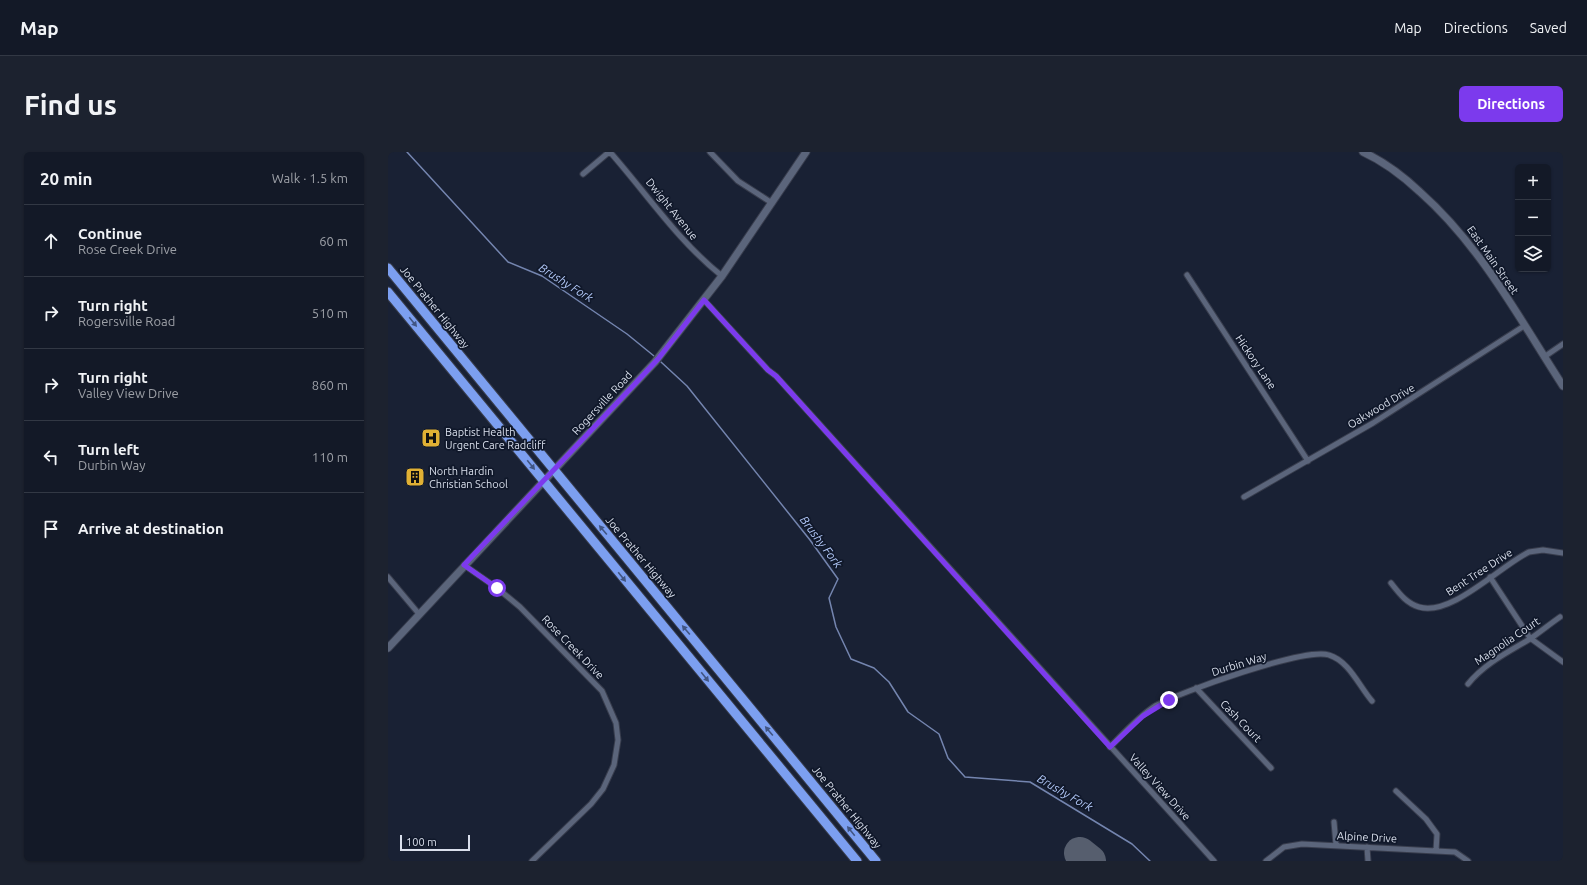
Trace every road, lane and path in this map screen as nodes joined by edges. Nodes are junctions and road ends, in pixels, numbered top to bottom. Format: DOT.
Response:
graph roads {
  1 [pos="609,152"];
  2 [pos="710,152"];
  3 [pos="806,152"];
  4 [pos="1363,152"];
  5 [pos="583,174"];
  6 [pos="772,203"];
  7 [pos="388,268"];
  8 [pos="1187,275"];
  9 [pos="722,276"];
  10 [pos="388,292"];
  11 [pos="704,300"];
  12 [pos="1524,326"];
  13 [pos="1563,344"];
  14 [pos="1544,357"];
  15 [pos="1563,386"];
  16 [pos="1308,461"];
  17 [pos="554,470"];
  18 [pos="544,481"];
  19 [pos="1244,497"];
  20 [pos="1563,553"];
  21 [pos="464,565"];
  22 [pos="388,577"];
  23 [pos="1490,577"];
  24 [pos="1391,583"];
  25 [pos="419,614"];
  26 [pos="1560,617"];
  27 [pos="1530,638"];
  28 [pos="388,648"];
  29 [pos="1563,662"];
  30 [pos="1468,684"];
  31 [pos="1196,688"];
  32 [pos="1372,701"];
  33 [pos="1110,747"];
  34 [pos="1271,768"];
  35 [pos="1396,791"];
  36 [pos="1334,822"];
  37 [pos="1336,845"];
  38 [pos="1367,847"];
  39 [pos="1436,851"];
  40 [pos="532,861"];
  41 [pos="857,861"];
  42 [pos="876,861"];
  43 [pos="1214,861"];
  44 [pos="1266,861"];
  45 [pos="1368,861"];
  46 [pos="1468,861"];
  1 -- 5 [label="street"];
  1 -- 9 [label="street, Dwight Avenue"];
  2 -- 6 [label="street"];
  3 -- 6 [label="street, Rogersville Road"];
  4 -- 12 [label="street, East Main Street"];
  6 -- 9 [label="street, Rogersville Road"];
  7 -- 17 [label="highway, Joe Prather Highway"];
  8 -- 16 [label="street, Hickory Lane"];
  9 -- 11 [label="street, Rogersville Road"];
  10 -- 18 [label="highway, one-way"];
  11 -- 17 [label="street, Rogersville Road"];
  11 -- 33 [label="street, Valley View Drive"];
  12 -- 14 [label="street, East Main Street"];
  12 -- 16 [label="street, Oakwood Drive"];
  13 -- 14 [label="street"];
  14 -- 15 [label="street, East Main Street"];
  16 -- 19 [label="street, Oakwood Drive"];
  17 -- 18 [label="street, Rogersville Road"];
  42 -- 17 [label="highway, Joe Prather Highway, one-way"];
  18 -- 21 [label="street, Rogersville Road"];
  18 -- 41 [label="highway, one-way"];
  20 -- 23 [label="street, Bent Tree Drive"];
  21 -- 25 [label="street, Rogersville Road"];
  21 -- 40 [label="street, Rose Creek Drive"];
  22 -- 25 [label="street"];
  23 -- 24 [label="street, Bent Tree Drive"];
  23 -- 27 [label="street"];
  25 -- 28 [label="street, Rogersville Road"];
  26 -- 27 [label="street, Magnolia Court"];
  27 -- 29 [label="street"];
  27 -- 30 [label="street, Magnolia Court"];
  31 -- 32 [label="street, Durbin Way"];
  31 -- 33 [label="street, Durbin Way"];
  31 -- 34 [label="street, Cash Court"];
  33 -- 43 [label="street, Valley View Drive"];
  35 -- 39 [label="street"];
  36 -- 37 [label="street"];
  37 -- 38 [label="street, Alpine Drive"];
  37 -- 44 [label="street, Alpine Drive"];
  38 -- 39 [label="street, Alpine Drive"];
  38 -- 45 [label="street"];
  39 -- 46 [label="street, Alpine Drive"];
}
